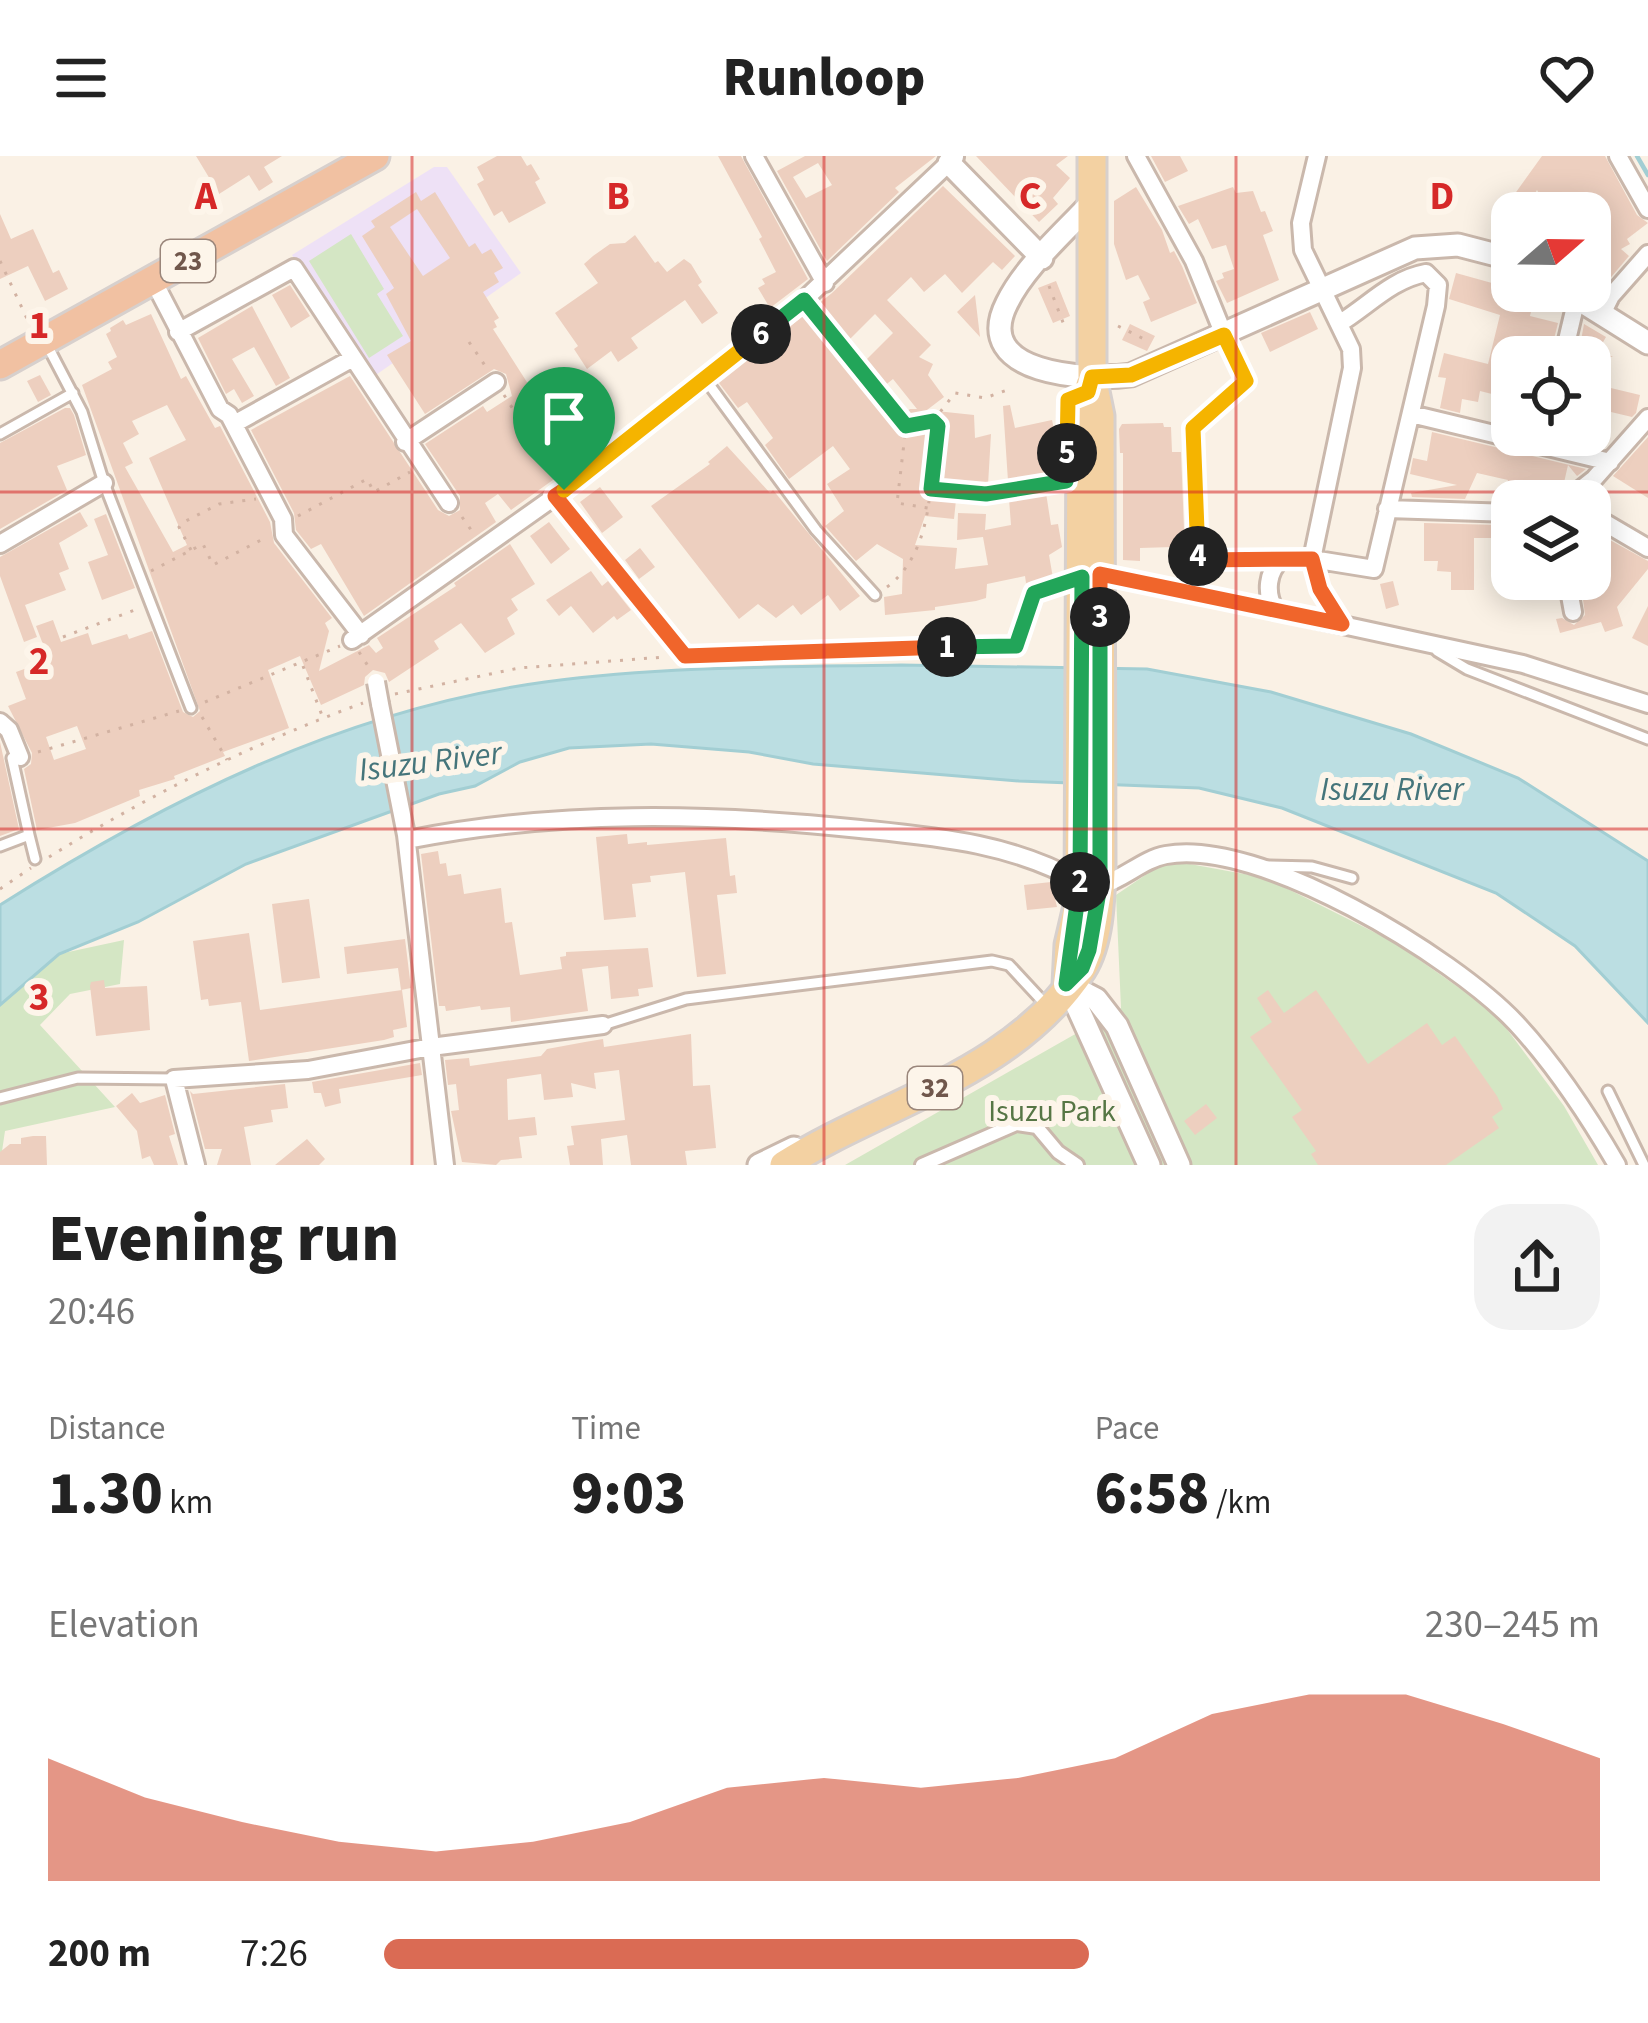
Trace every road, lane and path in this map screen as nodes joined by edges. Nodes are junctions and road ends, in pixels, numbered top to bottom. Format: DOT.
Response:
graph roads {
  1 [pos="375,156"];
  2 [pos="754,156"];
  3 [pos="1092,156"];
  4 [pos="1136,156"];
  5 [pos="1317,156"];
  6 [pos="1618,156"];
  7 [pos="952,159"];
  8 [pos="1092,202"];
  9 [pos="1648,209"];
  10 [pos="1491,252"];
  11 [pos="1648,254"];
  12 [pos="1042,258"];
  13 [pos="0,261"];
  14 [pos="153,280"];
  15 [pos="826,283"];
  16 [pos="1049,286"];
  17 [pos="1322,288"];
  18 [pos="804,300"];
  19 [pos="1599,312"];
  20 [pos="1602,314"];
  21 [pos="1340,323"];
  22 [pos="1064,325"];
  23 [pos="1118,326"];
  24 [pos="178,332"];
  25 [pos="1224,335"];
  26 [pos="42,342"];
  27 [pos="469,342"];
  28 [pos="1150,342"];
  29 [pos="1648,343"];
  30 [pos="352,358"];
  31 [pos="0,364"];
  32 [pos="706,379"];
  33 [pos="1246,381"];
  34 [pos="496,382"];
  35 [pos="1090,385"];
  36 [pos="1010,388"];
  37 [pos="73,393"];
  38 [pos="1411,415"];
  39 [pos="1648,418"];
  40 [pos="933,421"];
  41 [pos="234,424"];
  42 [pos="906,426"];
  43 [pos="1491,430"];
  44 [pos="0,434"];
  45 [pos="406,442"];
  46 [pos="1592,456"];
  47 [pos="1610,462"];
  48 [pos="422,465"];
  49 [pos="1590,480"];
  50 [pos="104,483"];
  51 [pos="931,489"];
  52 [pos="559,493"];
  53 [pos="268,494"];
  54 [pos="448,503"];
  55 [pos="928,508"];
  56 [pos="1388,509"];
  57 [pos="1491,512"];
  58 [pos="1611,526"];
  59 [pos="281,527"];
  60 [pos="0,544"];
  61 [pos="1648,548"];
  62 [pos="485,549"];
  63 [pos="191,551"];
  64 [pos="1282,559"];
  65 [pos="1312,559"];
  66 [pos="142,575"];
  67 [pos="1091,582"];
  68 [pos="875,595"];
  69 [pos="1571,600"];
  70 [pos="154,603"];
  71 [pos="1250,605"];
  72 [pos="1275,610"];
  73 [pos="1573,612"];
  74 [pos="1342,624"];
  75 [pos="63,637"];
  76 [pos="1417,638"];
  77 [pos="685,656"];
  78 [pos="302,664"];
  79 [pos="377,696"];
  80 [pos="1648,704"];
  81 [pos="194,706"];
  82 [pos="322,718"];
  83 [pos="0,722"];
  84 [pos="1648,739"];
  85 [pos="16,758"];
  86 [pos="227,761"];
  87 [pos="29,836"];
  88 [pos="406,837"];
  89 [pos="0,846"];
  90 [pos="35,860"];
  91 [pos="1262,866"];
  92 [pos="1090,876"];
  93 [pos="1352,878"];
  94 [pos="0,890"];
  95 [pos="1066,984"];
  96 [pos="1048,1007"];
  97 [pos="602,1025"];
  98 [pos="431,1047"];
  99 [pos="174,1079"];
  100 [pos="1608,1090"];
  101 [pos="0,1098"];
  102 [pos="852,1130"];
  103 [pos="1142,1159"];
  104 [pos="196,1165"];
  105 [pos="445,1165"];
  106 [pos="759,1165"];
  107 [pos="784,1165"];
  108 [pos="813,1165"];
  109 [pos="922,1165"];
  110 [pos="1078,1165"];
  111 [pos="1178,1165"];
  112 [pos="1617,1165"];
  113 [pos="1644,1165"];
  1 -- 14 [label="highway, 23"];
  2 -- 15 [label="street"];
  3 -- 8 [label="main road"];
  4 -- 25 [label="street"];
  5 -- 17 [label="street"];
  6 -- 9 [label="street"];
  7 -- 12 [label="street"];
  7 -- 15 [label="street"];
  8 -- 12 [label="street"];
  8 -- 35 [label="main road"];
  10 -- 17 [label="street"];
  11 -- 20 [label="street"];
  12 -- 35 [label="street"];
  13 -- 26 [label="path"];
  14 -- 24 [label="street"];
  14 -- 26 [label="highway, 23"];
  15 -- 18 [label="street"];
  16 -- 22 [label="path"];
  17 -- 21 [label="street"];
  17 -- 25 [label="street"];
  18 -- 32 [label="street"];
  18 -- 42 [label="path"];
  19 -- 20 [label="street"];
  20 -- 29 [label="street"];
  21 -- 38 [label="street"];
  21 -- 65 [label="street"];
  23 -- 28 [label="path"];
  24 -- 30 [label="street"];
  24 -- 41 [label="street"];
  25 -- 33 [label="lane"];
  25 -- 35 [label="street"];
  26 -- 31 [label="highway, 23"];
  26 -- 37 [label="lane"];
  27 -- 34 [label="path"];
  30 -- 41 [label="street"];
  30 -- 45 [label="street"];
  32 -- 52 [label="street"];
  32 -- 68 [label="lane"];
  33 -- 64 [label="street"];
  34 -- 45 [label="street"];
  34 -- 52 [label="path"];
  35 -- 51 [label="lane"];
  35 -- 67 [label="main road"];
  36 -- 40 [label="path"];
  37 -- 44 [label="lane"];
  37 -- 50 [label="lane"];
  38 -- 43 [label="street"];
  38 -- 56 [label="street"];
  39 -- 47 [label="street"];
  40 -- 42 [label="path"];
  40 -- 51 [label="path"];
  41 -- 53 [label="street"];
  42 -- 55 [label="path"];
  45 -- 48 [label="street"];
  46 -- 47 [label="street"];
  47 -- 49 [label="street"];
  48 -- 54 [label="street"];
  48 -- 59 [label="path"];
  50 -- 60 [label="street"];
  50 -- 66 [label="lane"];
  51 -- 55 [label="path"];
  52 -- 62 [label="street"];
  52 -- 77 [label="street"];
  53 -- 59 [label="street"];
  53 -- 63 [label="path"];
  54 -- 62 [label="path"];
  55 -- 68 [label="path"];
  56 -- 57 [label="street"];
  56 -- 65 [label="street"];
  58 -- 61 [label="street"];
  59 -- 62 [label="street"];
  59 -- 63 [label="path"];
  63 -- 66 [label="path"];
  64 -- 65 [label="street"];
  64 -- 72 [label="street"];
  65 -- 74 [label="street"];
  66 -- 70 [label="lane"];
  67 -- 71 [label="path"];
  67 -- 77 [label="path"];
  67 -- 92 [label="main road"];
  69 -- 73 [label="street"];
  70 -- 75 [label="path"];
  70 -- 81 [label="lane"];
  71 -- 72 [label="street"];
  72 -- 74 [label="street"];
  74 -- 76 [label="street"];
  76 -- 80 [label="street"];
  76 -- 84 [label="lane"];
  77 -- 79 [label="path"];
  78 -- 82 [label="path"];
  79 -- 82 [label="path"];
  79 -- 88 [label="street"];
  81 -- 86 [label="path"];
  82 -- 86 [label="path"];
  83 -- 85 [label="street"];
  85 -- 87 [label="lane"];
  86 -- 94 [label="path"];
  87 -- 89 [label="lane"];
  87 -- 90 [label="lane"];
  88 -- 92 [label="street"];
  88 -- 98 [label="street"];
  91 -- 92 [label="street"];
  91 -- 93 [label="lane"];
  91 -- 112 [label="street"];
  92 -- 95 [label="main road"];
  95 -- 96 [label="main road, 32"];
  95 -- 103 [label="street"];
  95 -- 111 [label="street"];
  96 -- 97 [label="lane"];
  96 -- 102 [label="main road, 32"];
  97 -- 98 [label="street"];
  98 -- 99 [label="street"];
  98 -- 105 [label="street"];
  99 -- 101 [label="lane"];
  99 -- 104 [label="street"];
  100 -- 113 [label="lane"];
  102 -- 106 [label="street"];
  102 -- 107 [label="main road, 32"];
  102 -- 108 [label="street"];
  109 -- 110 [label="street"];
}
